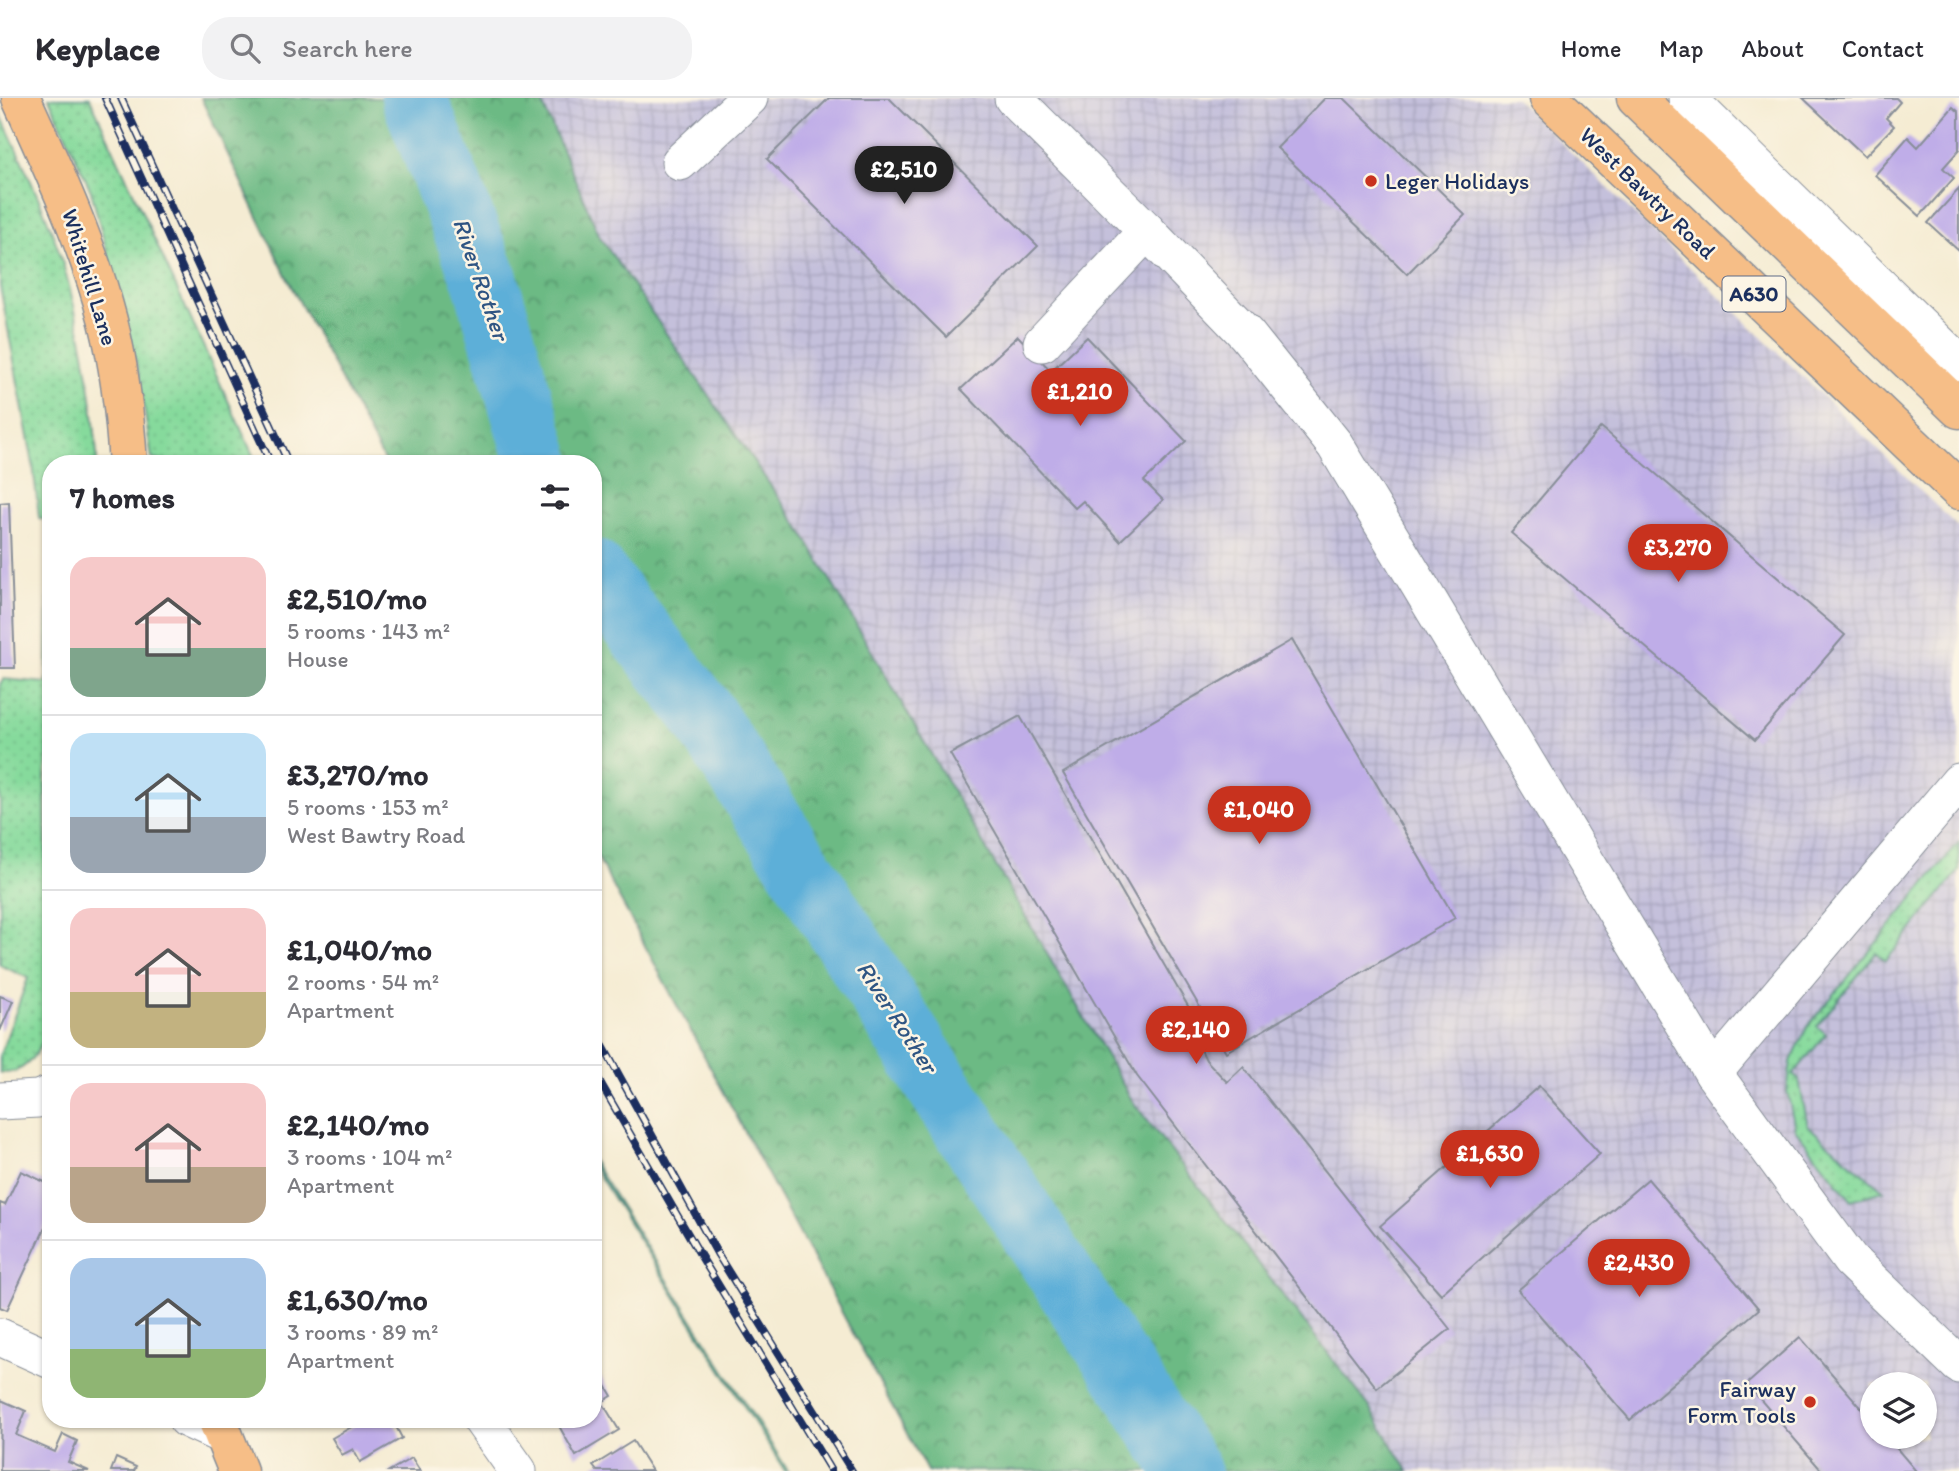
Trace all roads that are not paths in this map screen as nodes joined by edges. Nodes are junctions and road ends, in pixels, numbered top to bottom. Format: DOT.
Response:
graph roads {
  1 [pos="21,98"];
  2 [pos="749,98"];
  3 [pos="1013,98"];
  4 [pos="1549,98"];
  5 [pos="1636,98"];
  6 [pos="1687,98"];
  7 [pos="680,162"];
  8 [pos="1147,231"];
  9 [pos="1042,343"];
  10 [pos="1959,363"];
  11 [pos="1959,409"];
  12 [pos="127,455"];
  13 [pos="1959,490"];
  14 [pos="1959,782"];
  15 [pos="1713,1073"];
  16 [pos="42,1097"];
  17 [pos="0,1101"];
  18 [pos="0,1338"];
  19 [pos="42,1356"];
  20 [pos="1959,1365"];
  21 [pos="220,1428"];
  22 [pos="487,1428"];
  23 [pos="239,1471"];
  24 [pos="518,1471"];
  1 -- 12 [label="main road, Whitehill Lane"];
  2 -- 7 [label="street"];
  3 -- 8 [label="street"];
  4 -- 13 [label="main road, West Bawtry Road / A630"];
  5 -- 11 [label="main road, A630"];
  6 -- 10 [label="street"];
  8 -- 9 [label="street"];
  8 -- 15 [label="street"];
  14 -- 15 [label="street"];
  15 -- 20 [label="street"];
  16 -- 17 [label="street"];
  18 -- 19 [label="street"];
  21 -- 23 [label="main road"];
  22 -- 24 [label="street"];
}
